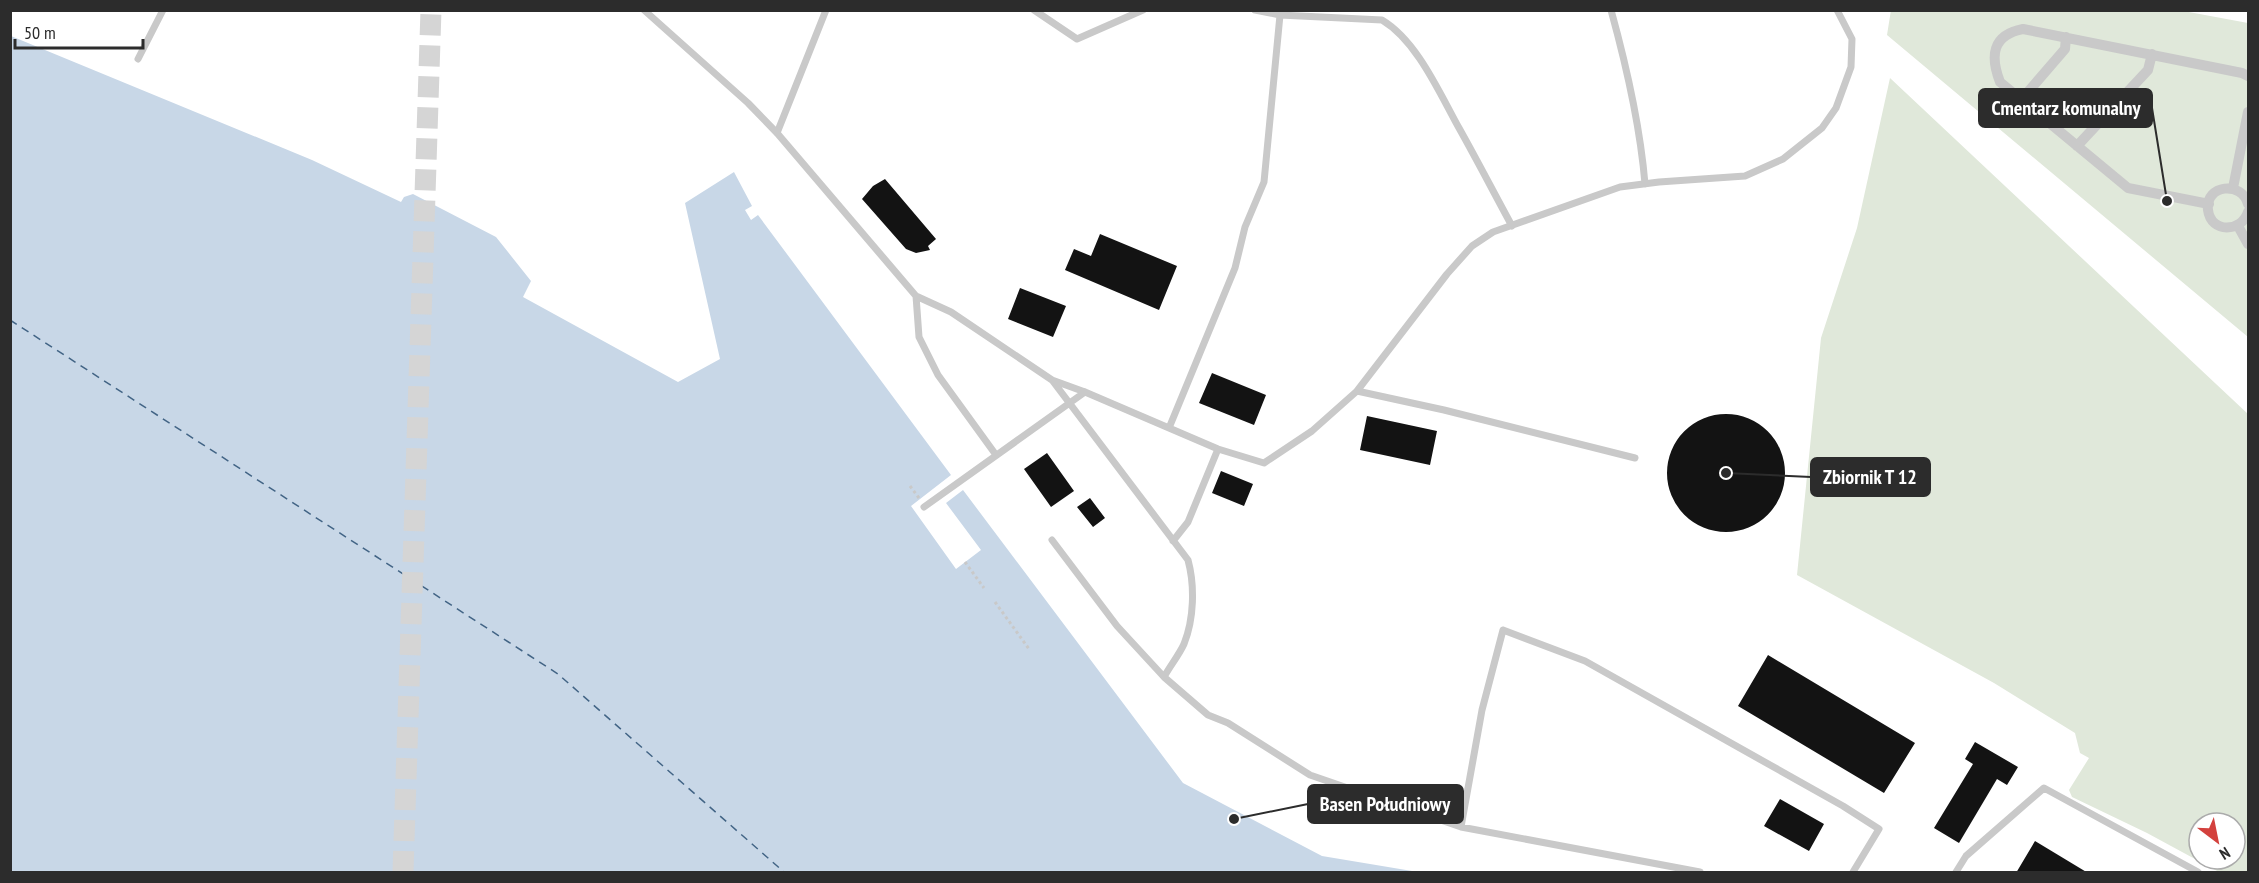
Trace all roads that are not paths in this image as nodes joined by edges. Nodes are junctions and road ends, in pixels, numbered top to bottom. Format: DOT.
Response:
graph roads {
  1 [pos="164,10"];
  2 [pos="644,10"];
  3 [pos="826,10"];
  4 [pos="1034,10"];
  5 [pos="1143,10"];
  6 [pos="1255,10"];
  7 [pos="1611,10"];
  8 [pos="1837,10"];
  9 [pos="1280,15"];
  10 [pos="2066,37"];
  11 [pos="2152,54"];
  12 [pos="138,59"];
  13 [pos="2248,76"];
  14 [pos="2021,100"];
  15 [pos="2248,112"];
  16 [pos="777,134"];
  17 [pos="2077,146"];
  18 [pos="1645,184"];
  19 [pos="2233,188"];
  20 [pos="2209,204"];
  21 [pos="2248,204"];
  22 [pos="2248,212"];
  23 [pos="1512,225"];
  24 [pos="2238,226"];
  25 [pos="2248,244"];
  26 [pos="916,296"];
  27 [pos="1052,380"];
  28 [pos="1357,391"];
  29 [pos="1085,392"];
  30 [pos="1068,404"];
  31 [pos="1169,428"];
  32 [pos="1218,450"];
  33 [pos="996,455"];
  34 [pos="1635,459"];
  35 [pos="924,507"];
  36 [pos="1052,540"];
  37 [pos="1173,541"];
  38 [pos="1164,677"];
  39 [pos="1461,827"];
  40 [pos="1855,870"];
  41 [pos="1700,873"];
  42 [pos="1864,873"];
  43 [pos="1956,873"];
  44 [pos="2198,873"];
  1 -- 12 [label="lane"];
  2 -- 16 [label="lane"];
  3 -- 16 [label="lane"];
  4 -- 5 [label="lane"];
  6 -- 9 [label="lane"];
  7 -- 18 [label="lane"];
  8 -- 18 [label="lane"];
  9 -- 23 [label="lane"];
  9 -- 31 [label="lane"];
  10 -- 11 [label="street"];
  10 -- 14 [label="street"];
  10 -- 14 [label="street"];
  11 -- 13 [label="street"];
  11 -- 17 [label="street"];
  14 -- 17 [label="street"];
  15 -- 19 [label="street"];
  16 -- 26 [label="lane"];
  17 -- 20 [label="street"];
  18 -- 23 [label="lane"];
  19 -- 20 [label="street"];
  19 -- 21 [label="street"];
  20 -- 24 [label="street"];
  22 -- 24 [label="street"];
  23 -- 28 [label="lane"];
  24 -- 25 [label="street"];
  26 -- 27 [label="lane"];
  26 -- 33 [label="lane"];
  27 -- 29 [label="lane"];
  27 -- 30 [label="lane"];
  28 -- 32 [label="lane"];
  28 -- 34 [label="lane"];
  29 -- 30 [label="lane"];
  29 -- 31 [label="lane"];
  30 -- 33 [label="lane"];
  30 -- 37 [label="lane"];
  31 -- 32 [label="lane"];
  32 -- 37 [label="lane"];
  33 -- 35 [label="lane"];
  36 -- 38 [label="lane"];
  37 -- 38 [label="lane"];
  38 -- 39 [label="lane"];
  39 -- 40 [label="lane"];
  39 -- 41 [label="lane"];
  40 -- 42 [label="lane"];
  43 -- 44 [label="lane"];
}
